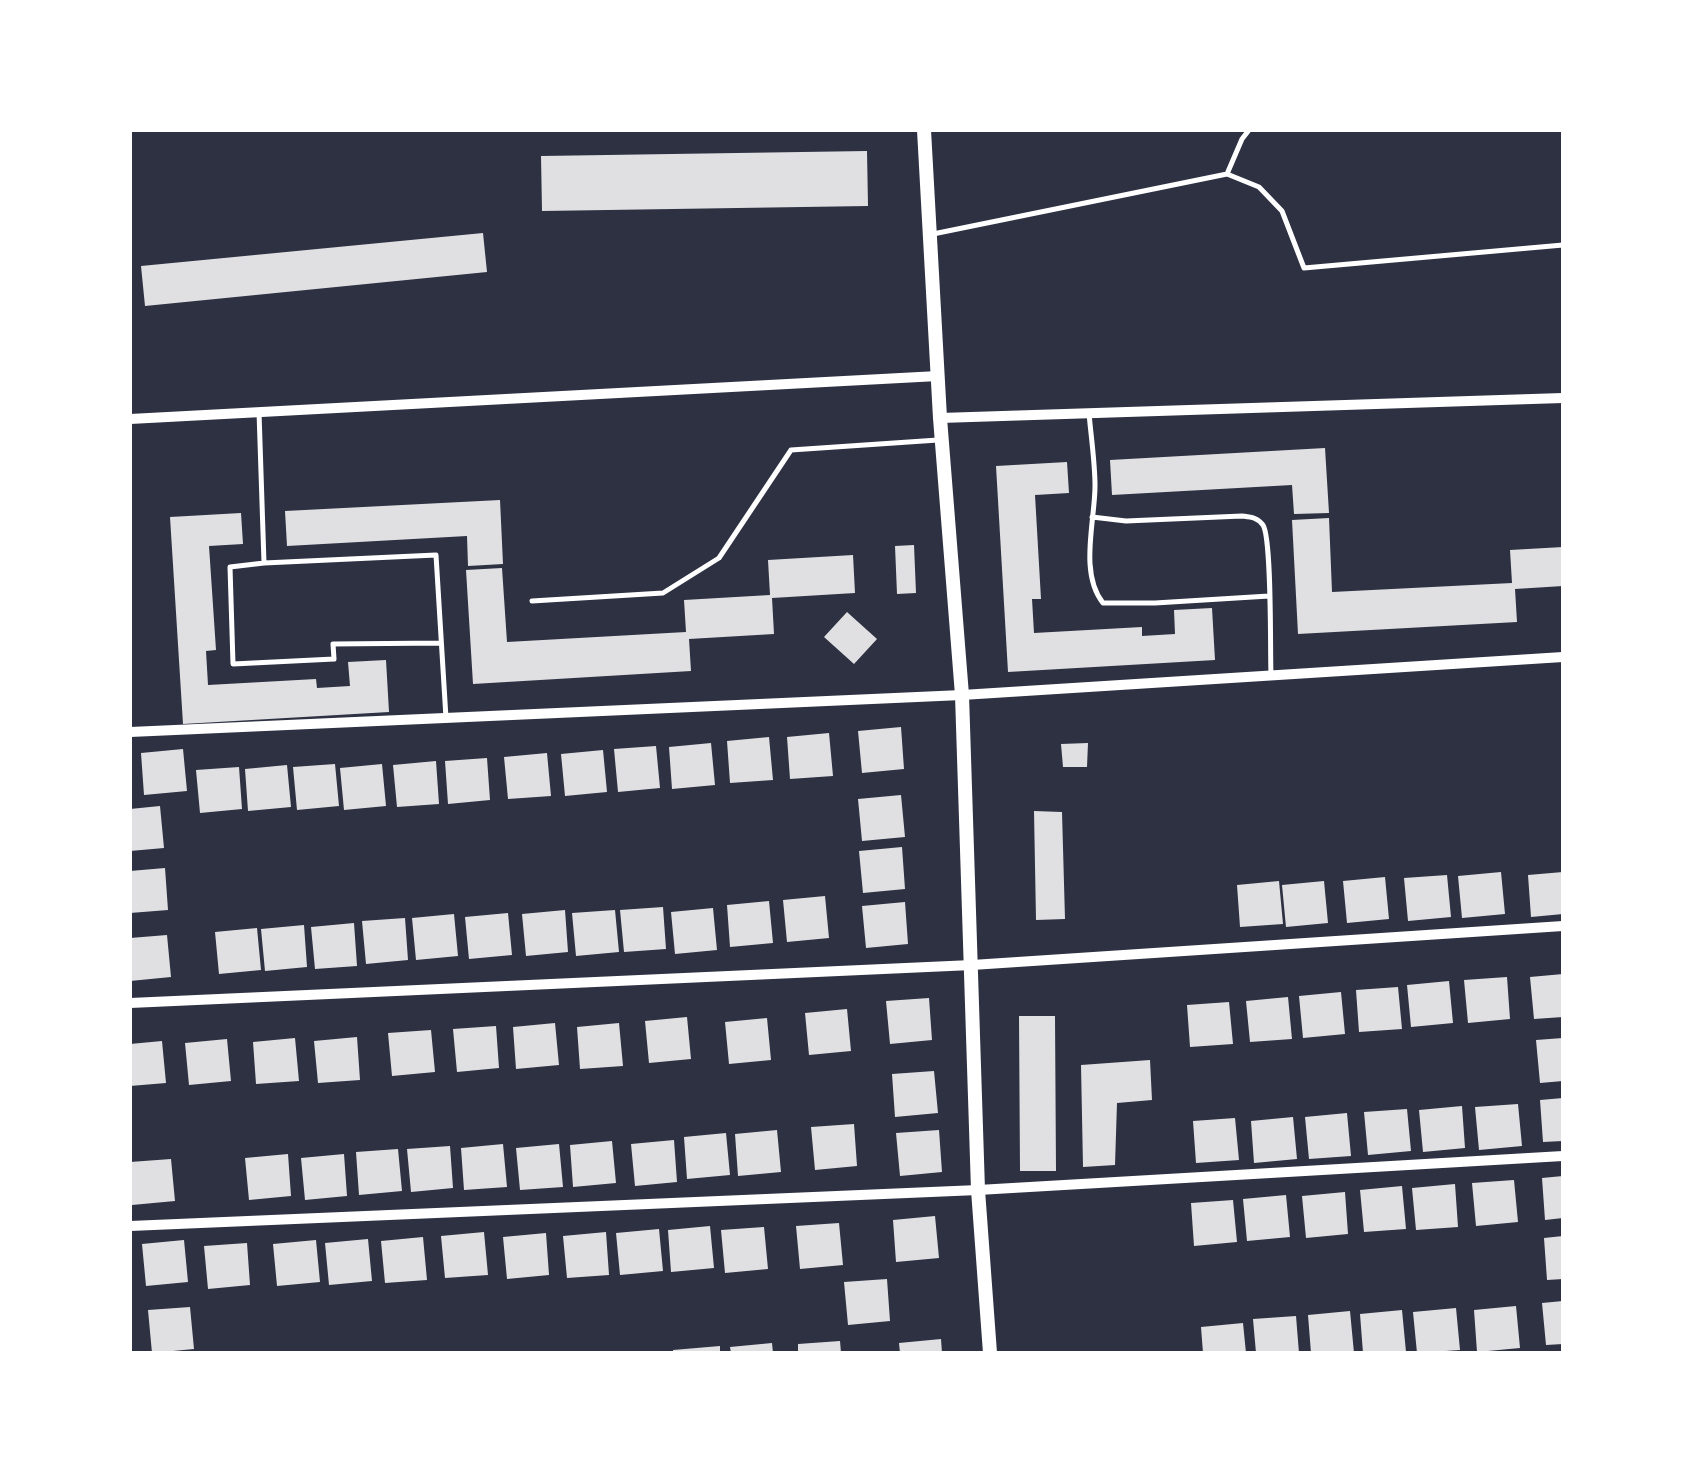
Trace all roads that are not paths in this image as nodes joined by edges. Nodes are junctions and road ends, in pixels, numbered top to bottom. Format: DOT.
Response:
graph roads {
  1 [pos="924,130"];
  2 [pos="1249,130"];
  3 [pos="1226,174"];
  4 [pos="930,235"];
  5 [pos="1563,245"];
  6 [pos="938,376"];
  7 [pos="1563,398"];
  8 [pos="259,412"];
  9 [pos="1089,413"];
  10 [pos="940,418"];
  11 [pos="130,419"];
  12 [pos="941,440"];
  13 [pos="1092,517"];
  14 [pos="264,563"];
  15 [pos="1269,596"];
  16 [pos="532,602"];
  17 [pos="441,644"];
  18 [pos="1563,657"];
  19 [pos="1271,675"];
  20 [pos="962,694"];
  21 [pos="446,718"];
  22 [pos="130,732"];
  23 [pos="1563,926"];
  24 [pos="972,965"];
  25 [pos="130,1003"];
  26 [pos="1563,1156"];
  27 [pos="978,1190"];
  28 [pos="130,1226"];
  29 [pos="990,1353"];
  1 -- 4 [label="main road"];
  2 -- 3 [label="lane"];
  3 -- 4 [label="lane"];
  3 -- 5 [label="lane"];
  4 -- 6 [label="main road"];
  6 -- 8 [label="street"];
  6 -- 10 [label="main road"];
  7 -- 9 [label="street"];
  8 -- 11 [label="street"];
  8 -- 14 [label="lane"];
  9 -- 10 [label="street"];
  9 -- 13 [label="lane"];
  10 -- 12 [label="main road"];
  12 -- 16 [label="lane"];
  12 -- 20 [label="main road"];
  13 -- 15 [label="lane"];
  13 -- 15 [label="lane"];
  14 -- 17 [label="lane"];
  14 -- 17 [label="lane"];
  15 -- 19 [label="lane"];
  17 -- 21 [label="lane"];
  18 -- 19 [label="street"];
  19 -- 20 [label="street"];
  20 -- 21 [label="street"];
  20 -- 24 [label="main road"];
  21 -- 22 [label="street"];
  23 -- 24 [label="street"];
  24 -- 25 [label="street"];
  24 -- 27 [label="main road"];
  26 -- 27 [label="street"];
  27 -- 28 [label="street"];
  27 -- 29 [label="main road"];
}
